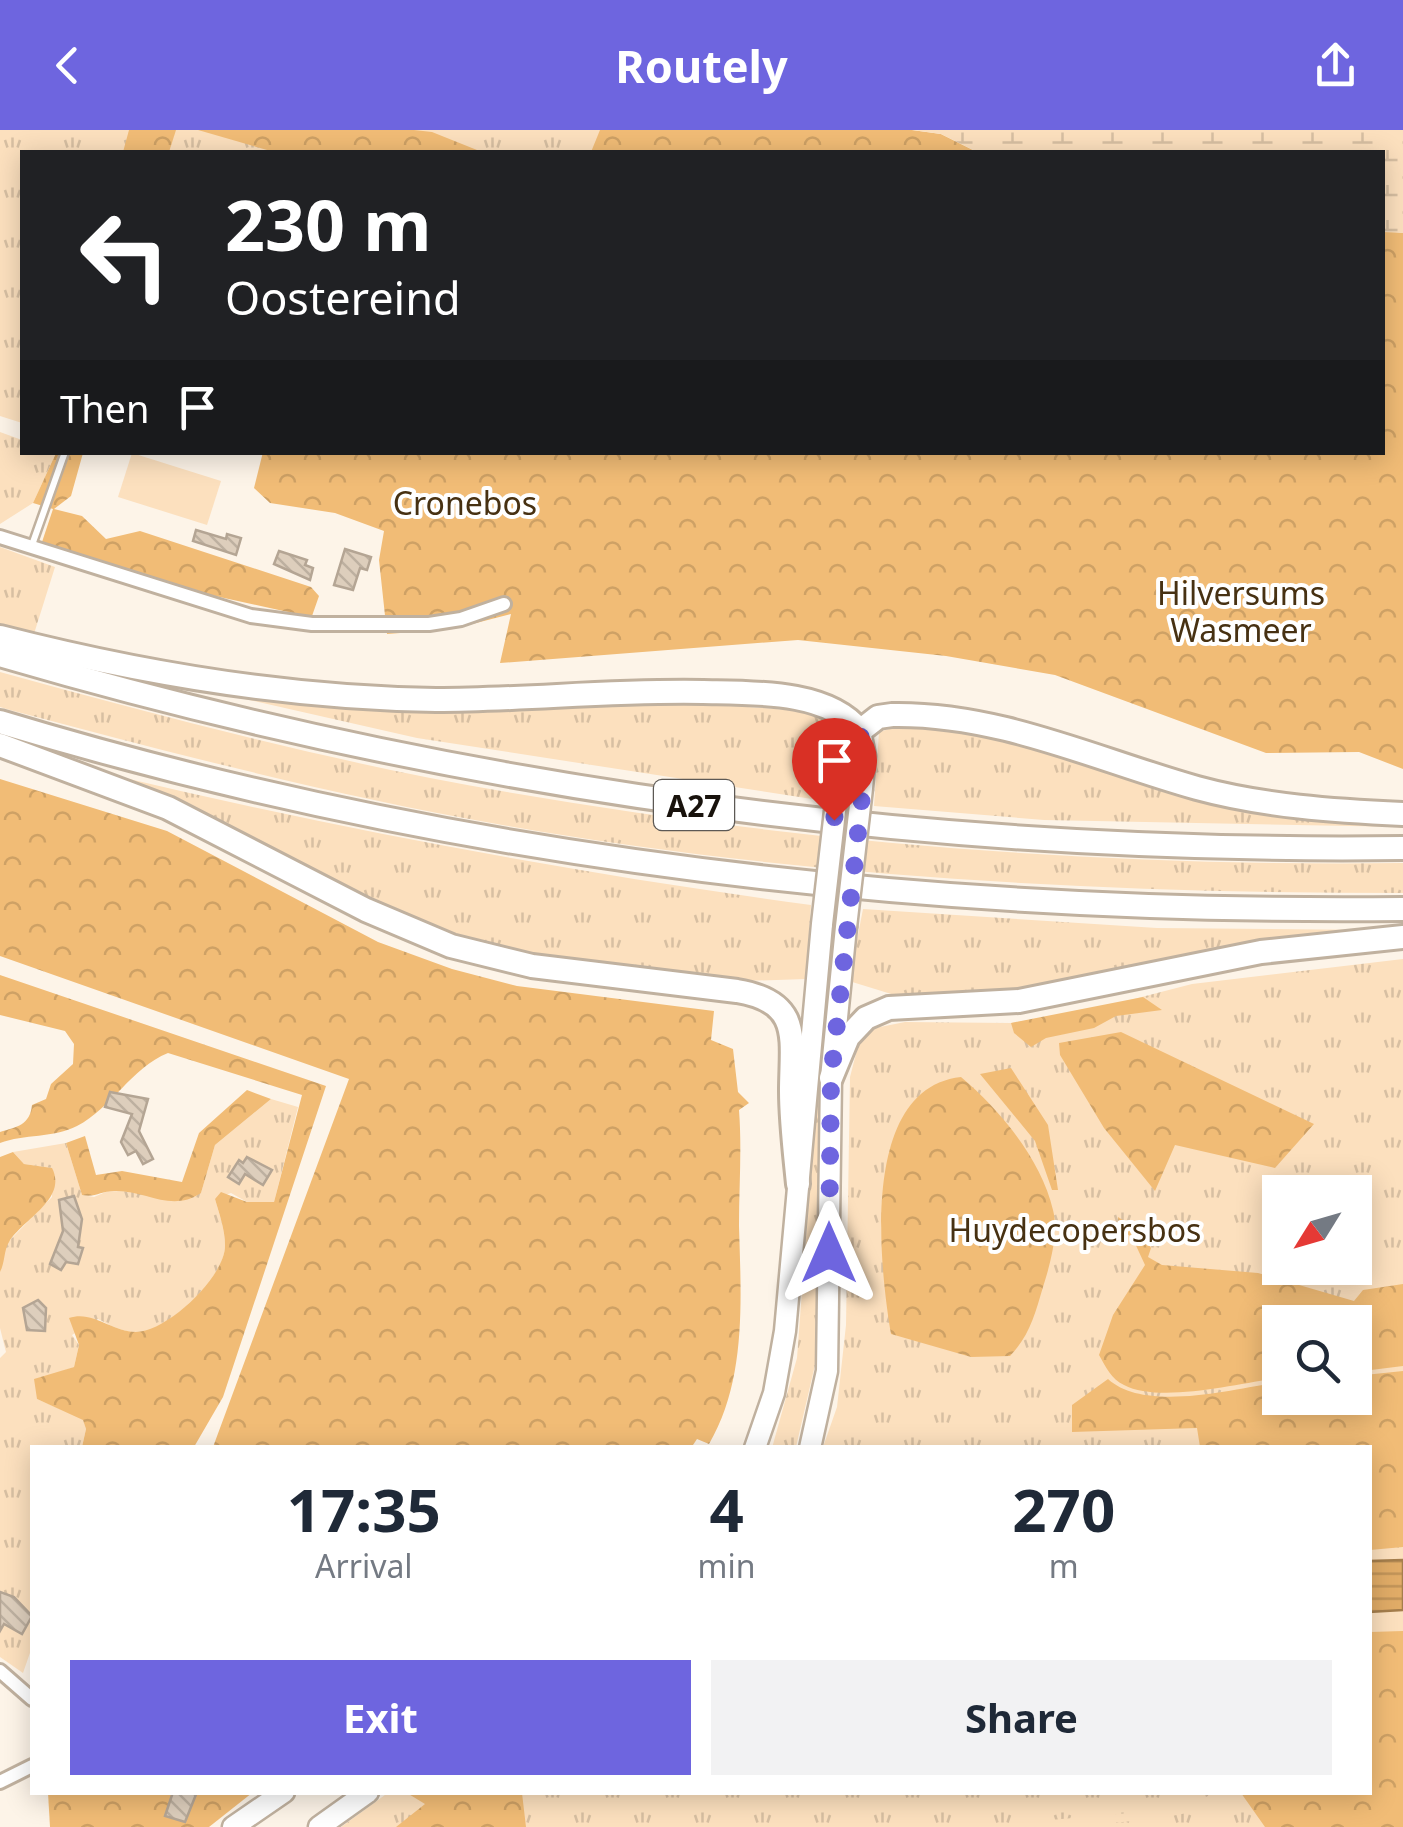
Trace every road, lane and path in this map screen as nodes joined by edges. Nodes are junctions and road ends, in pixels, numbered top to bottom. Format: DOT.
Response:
graph roads {
  1 [pos="64,455"];
  2 [pos="0,537"];
  3 [pos="32,548"];
  4 [pos="504,604"];
  5 [pos="0,637"];
  6 [pos="0,655"];
  7 [pos="0,722"];
  8 [pos="860,731"];
  9 [pos="0,745"];
  10 [pos="1403,814"];
  11 [pos="1403,848"];
  12 [pos="1403,909"];
  13 [pos="1403,937"];
  14 [pos="831,1078"];
  15 [pos="798,1184"];
  16 [pos="755,1445"];
  17 [pos="811,1445"];
  18 [pos="0,1672"];
  19 [pos="30,1697"];
  20 [pos="30,1767"];
  21 [pos="0,1782"];
  22 [pos="280,1795"];
  23 [pos="364,1795"];
  24 [pos="234,1827"];
  25 [pos="319,1827"];
  1 -- 3 [label="lane"];
  2 -- 3 [label="street"];
  3 -- 4 [label="street"];
  5 -- 8 [label="highway"];
  6 -- 11 [label="highway, A27"];
  7 -- 12 [label="highway, A27"];
  8 -- 10 [label="highway"];
  8 -- 14 [label="main road, bridge"];
  8 -- 15 [label="main road, bridge"];
  9 -- 15 [label="highway"];
  13 -- 14 [label="highway"];
  14 -- 17 [label="main road"];
  15 -- 16 [label="main road"];
  18 -- 19 [label="street"];
  20 -- 21 [label="street"];
  22 -- 24 [label="main road"];
  23 -- 25 [label="main road"];
}
